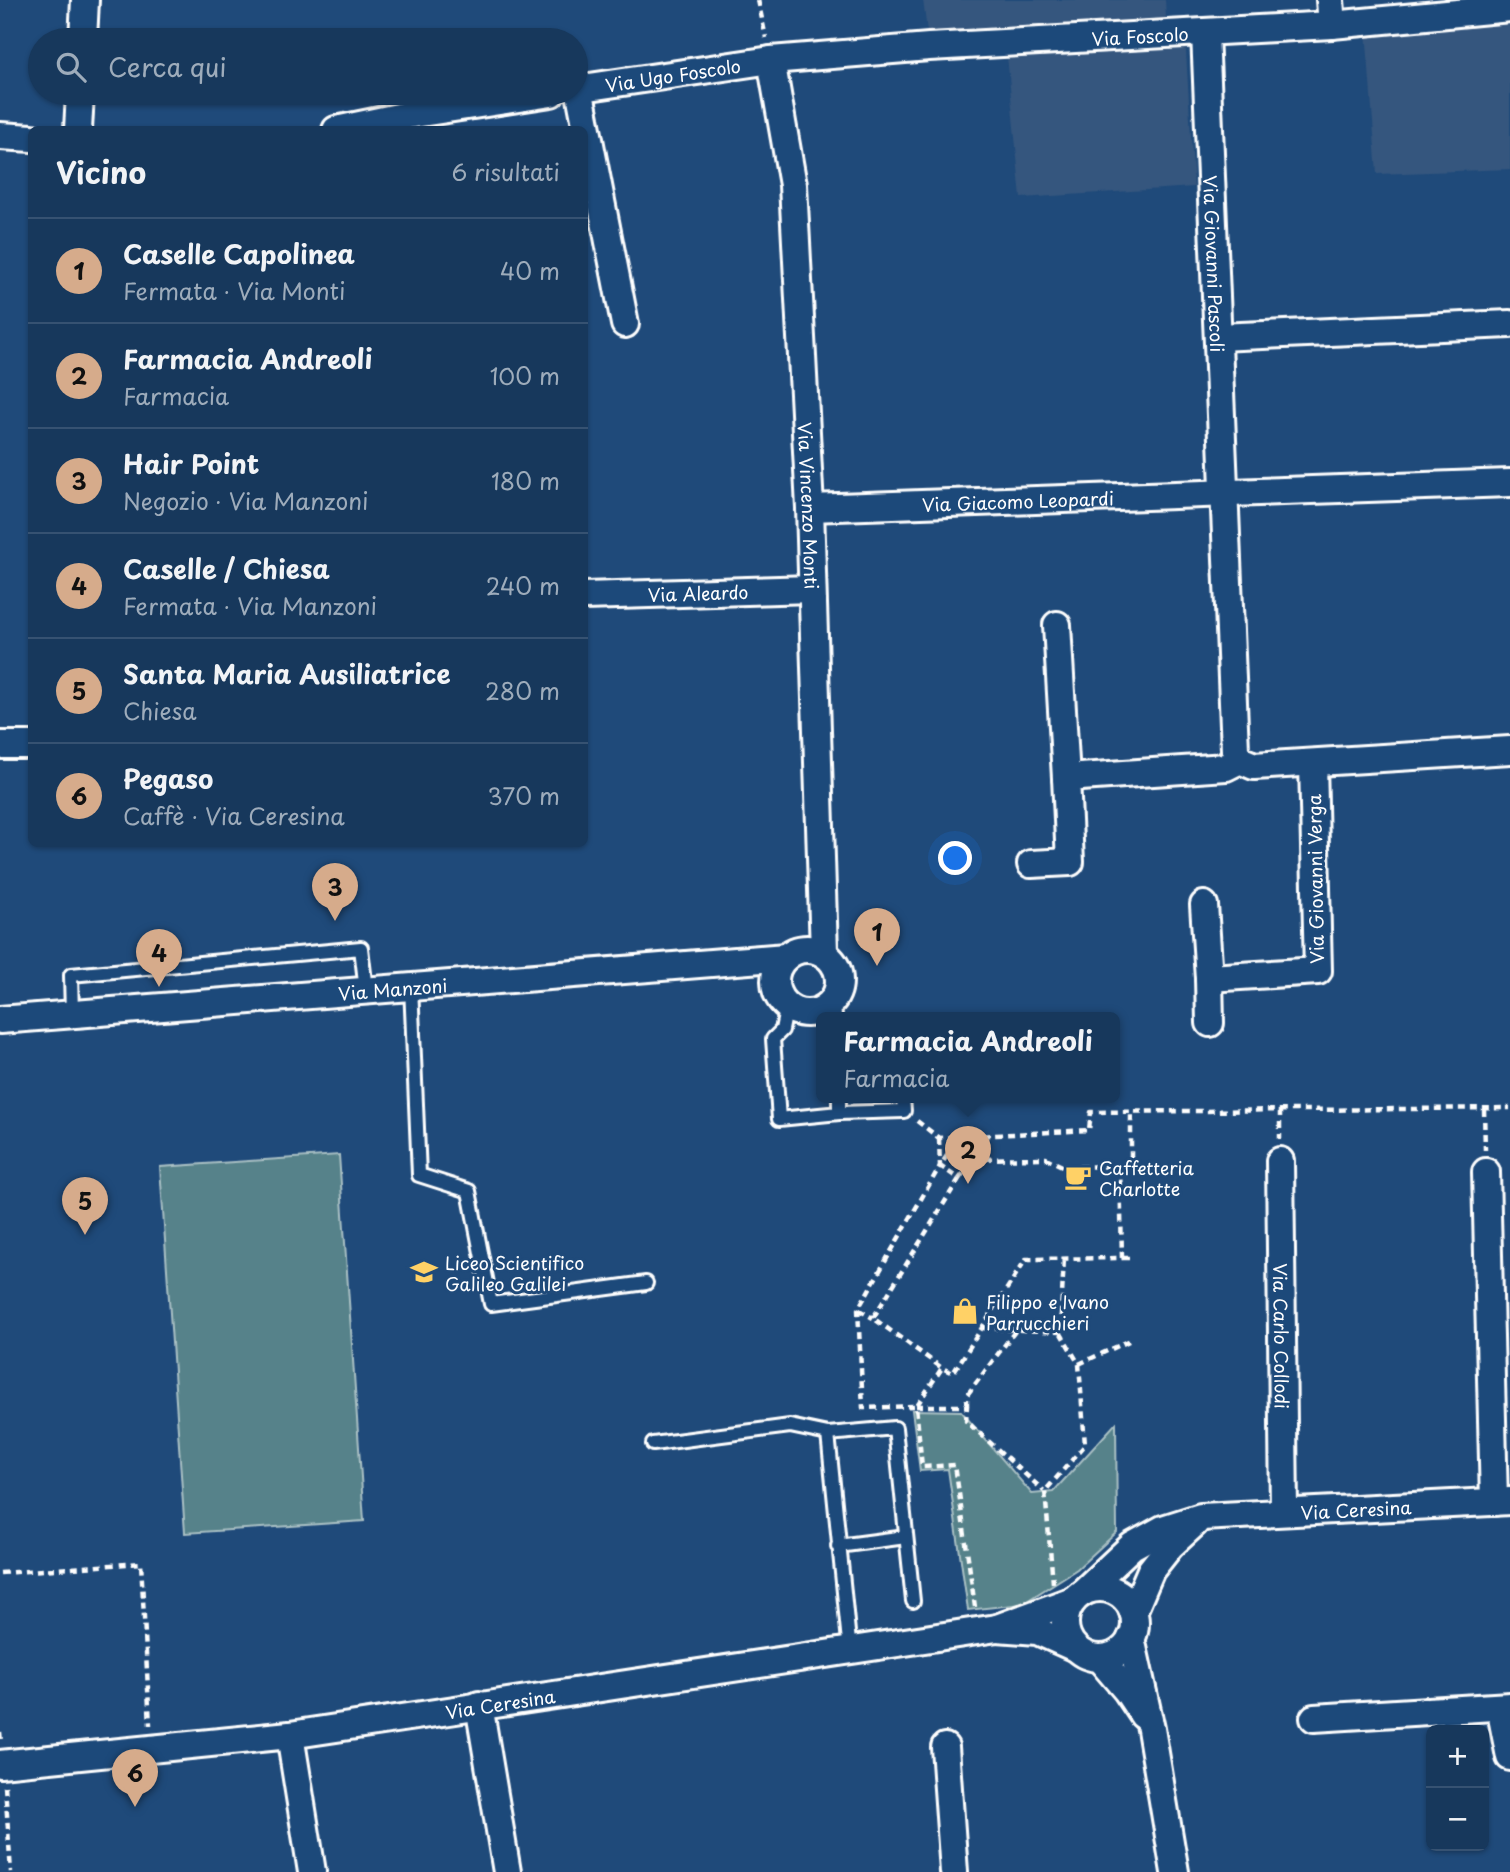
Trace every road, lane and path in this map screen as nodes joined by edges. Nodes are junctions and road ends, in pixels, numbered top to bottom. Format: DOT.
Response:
graph roads {
  1 [pos="85,0"];
  2 [pos="758,0"];
  3 [pos="1510,8"];
  4 [pos="1331,13"];
  5 [pos="84,28"];
  6 [pos="1205,33"];
  7 [pos="771,60"];
  8 [pos="588,87"];
  9 [pos="79,105"];
  10 [pos="492,105"];
  11 [pos="580,105"];
  12 [pos="409,122"];
  13 [pos="78,126"];
  14 [pos="372,126"];
  15 [pos="585,126"];
  16 [pos="0,136"];
  17 [pos="28,138"];
  18 [pos="588,143"];
  19 [pos="625,324"];
  20 [pos="1510,324"];
  21 [pos="1218,337"];
  22 [pos="1510,483"];
  23 [pos="1225,494"];
  24 [pos="810,508"];
  25 [pos="811,589"];
  26 [pos="588,596"];
  27 [pos="1057,625"];
  28 [pos="0,745"];
  29 [pos="28,745"];
  30 [pos="1510,750"];
  31 [pos="1240,760"];
  32 [pos="1313,763"];
  33 [pos="1066,778"];
  34 [pos="1031,864"];
  35 [pos="1204,905"];
  36 [pos="824,953"];
  37 [pos="786,957"];
  38 [pos="745,960"];
  39 [pos="1209,978"];
  40 [pos="411,986"];
  41 [pos="366,990"];
  42 [pos="782,998"];
  43 [pos="834,1008"];
  44 [pos="72,1014"];
  45 [pos="0,1020"];
  46 [pos="1210,1023"];
  47 [pos="839,1103"];
  48 [pos="904,1105"];
  49 [pos="1510,1108"];
  50 [pos="1485,1109"];
  51 [pos="1131,1112"];
  52 [pos="839,1113"];
  53 [pos="961,1135"];
  54 [pos="939,1138"];
  55 [pos="1280,1161"];
  56 [pos="940,1166"];
  57 [pos="1120,1166"];
  58 [pos="1486,1172"];
  59 [pos="959,1179"];
  60 [pos="1065,1258"];
  61 [pos="1122,1258"];
  62 [pos="1132,1258"];
  63 [pos="646,1283"];
  64 [pos="858,1309"];
  65 [pos="873,1318"];
  66 [pos="983,1328"];
  67 [pos="1016,1330"];
  68 [pos="1060,1332"];
  69 [pos="1133,1339"];
  70 [pos="1079,1364"];
  71 [pos="942,1368"];
  72 [pos="916,1406"];
  73 [pos="967,1406"];
  74 [pos="828,1434"];
  75 [pos="653,1444"];
  76 [pos="1045,1491"];
  77 [pos="1502,1501"];
  78 [pos="1284,1511"];
  79 [pos="1201,1517"];
  80 [pos="906,1537"];
  81 [pos="838,1546"];
  82 [pos="0,1573"];
  83 [pos="1070,1600"];
  84 [pos="913,1601"];
  85 [pos="1133,1612"];
  86 [pos="987,1630"];
  87 [pos="1131,1638"];
  88 [pos="849,1652"];
  89 [pos="1087,1653"];
  90 [pos="479,1706"];
  91 [pos="1505,1707"];
  92 [pos="1314,1718"];
  93 [pos="1152,1729"];
  94 [pos="290,1735"];
  95 [pos="945,1747"];
  96 [pos="152,1749"];
  97 [pos="1510,1757"];
  98 [pos="2,1773"];
  99 [pos="11,1872"];
  100 [pos="312,1872"];
  101 [pos="507,1872"];
  102 [pos="954,1872"];
  103 [pos="1175,1872"];
  1 -- 5 [label="street"];
  2 -- 7 [label="path"];
  3 -- 4 [label="street, Via Foscolo"];
  4 -- 6 [label="street, Via Foscolo"];
  6 -- 7 [label="street, Via Foscolo"];
  6 -- 21 [label="street, Via Giovanni Pascoli"];
  7 -- 8 [label="street, Via Ugo Foscolo"];
  7 -- 24 [label="street, Via Vincenzo Monti"];
  9 -- 13 [label="street"];
  10 -- 12 [label="street"];
  11 -- 15 [label="street"];
  12 -- 14 [label="street"];
  16 -- 17 [label="street"];
  18 -- 19 [label="street"];
  20 -- 21 [label="street"];
  21 -- 23 [label="street, Via Giovanni Pascoli"];
  22 -- 23 [label="street"];
  23 -- 24 [label="street, Via Giacomo Leopardi"];
  23 -- 31 [label="street, Via Giovanni Pascoli"];
  24 -- 25 [label="street, Via Vincenzo Monti"];
  25 -- 26 [label="street, Via Aleardo"];
  25 -- 36 [label="street, Via Vincenzo Monti"];
  27 -- 33 [label="street"];
  28 -- 29 [label="street"];
  30 -- 32 [label="street"];
  31 -- 32 [label="street"];
  31 -- 33 [label="street"];
  32 -- 39 [label="street, Via Giovanni Verga"];
  33 -- 34 [label="street"];
  35 -- 39 [label="street"];
  36 -- 37 [label="street"];
  36 -- 43 [label="street"];
  37 -- 38 [label="street, Via Manzoni"];
  37 -- 42 [label="street"];
  38 -- 40 [label="street, Via Manzoni"];
  38 -- 42 [label="street"];
  39 -- 46 [label="street"];
  40 -- 41 [label="street, Via Manzoni"];
  40 -- 63 [label="lane"];
  41 -- 44 [label="street, Via Manzoni"];
  41 -- 44 [label="lane"];
  42 -- 43 [label="street"];
  42 -- 52 [label="lane"];
  44 -- 45 [label="street, Via Manzoni"];
  47 -- 52 [label="lane"];
  48 -- 52 [label="lane"];
  48 -- 54 [label="path"];
  49 -- 50 [label="path"];
  50 -- 51 [label="path"];
  50 -- 58 [label="path"];
  51 -- 53 [label="path"];
  51 -- 57 [label="path"];
  53 -- 54 [label="path"];
  53 -- 56 [label="path"];
  54 -- 56 [label="path"];
  55 -- 78 [label="street, Via Carlo Collodi"];
  56 -- 59 [label="path"];
  56 -- 64 [label="path"];
  57 -- 59 [label="path"];
  57 -- 61 [label="path"];
  58 -- 77 [label="street"];
  59 -- 65 [label="path"];
  60 -- 61 [label="path"];
  60 -- 66 [label="path"];
  60 -- 68 [label="path"];
  61 -- 62 [label="path"];
  64 -- 65 [label="path"];
  64 -- 72 [label="path"];
  65 -- 71 [label="path"];
  66 -- 67 [label="path"];
  66 -- 71 [label="path"];
  67 -- 68 [label="path"];
  67 -- 73 [label="path"];
  68 -- 70 [label="path"];
  69 -- 70 [label="path"];
  70 -- 76 [label="path"];
  71 -- 72 [label="path"];
  72 -- 73 [label="path"];
  72 -- 86 [label="path"];
  73 -- 76 [label="path"];
  74 -- 75 [label="lane"];
  74 -- 80 [label="lane"];
  74 -- 81 [label="lane"];
  76 -- 83 [label="path"];
  77 -- 78 [label="street, Via Ceresina"];
  78 -- 79 [label="street, Via Ceresina"];
  79 -- 83 [label="street, Via Ceresina"];
  79 -- 85 [label="street"];
  80 -- 81 [label="lane"];
  80 -- 84 [label="lane"];
  81 -- 88 [label="lane"];
  82 -- 96 [label="path"];
  83 -- 85 [label="street, Via Ceresina"];
  83 -- 86 [label="street, Via Ceresina"];
  83 -- 89 [label="street"];
  85 -- 87 [label="street"];
  86 -- 88 [label="street, Via Ceresina"];
  86 -- 89 [label="street, Via Ceresina"];
  87 -- 89 [label="street"];
  87 -- 93 [label="street"];
  88 -- 90 [label="street, Via Ceresina"];
  89 -- 93 [label="street"];
  90 -- 94 [label="street, Via Ceresina"];
  90 -- 101 [label="street"];
  91 -- 92 [label="street"];
  91 -- 97 [label="street"];
  93 -- 103 [label="street"];
  94 -- 96 [label="street, Via Ceresina"];
  94 -- 100 [label="street"];
  95 -- 102 [label="street"];
  96 -- 98 [label="street, Via Ceresina"];
  98 -- 99 [label="path"];
}
